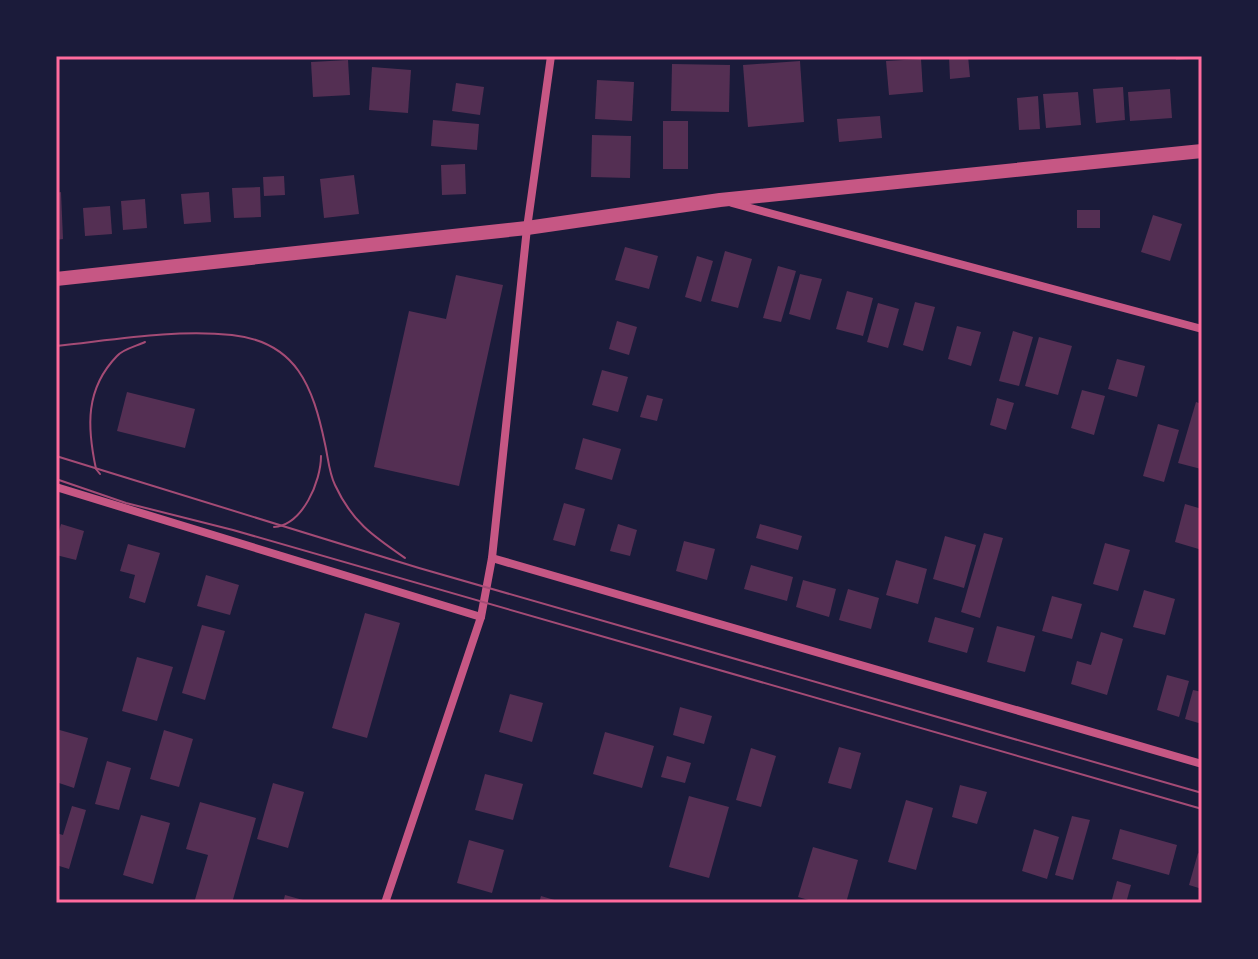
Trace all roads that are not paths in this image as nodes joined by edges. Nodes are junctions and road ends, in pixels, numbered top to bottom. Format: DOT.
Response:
graph roads {
  1 [pos="551,56"];
  2 [pos="1202,151"];
  3 [pos="720,200"];
  4 [pos="527,228"];
  5 [pos="56,279"];
  6 [pos="1202,329"];
  7 [pos="56,487"];
  8 [pos="492,558"];
  9 [pos="481,617"];
  10 [pos="1202,764"];
  11 [pos="385,903"];
  1 -- 4 [label="street"];
  2 -- 3 [label="street"];
  3 -- 4 [label="street"];
  3 -- 6 [label="street"];
  4 -- 5 [label="street"];
  4 -- 8 [label="street"];
  7 -- 9 [label="street"];
  8 -- 9 [label="street"];
  8 -- 10 [label="street"];
  9 -- 11 [label="street"];
}
